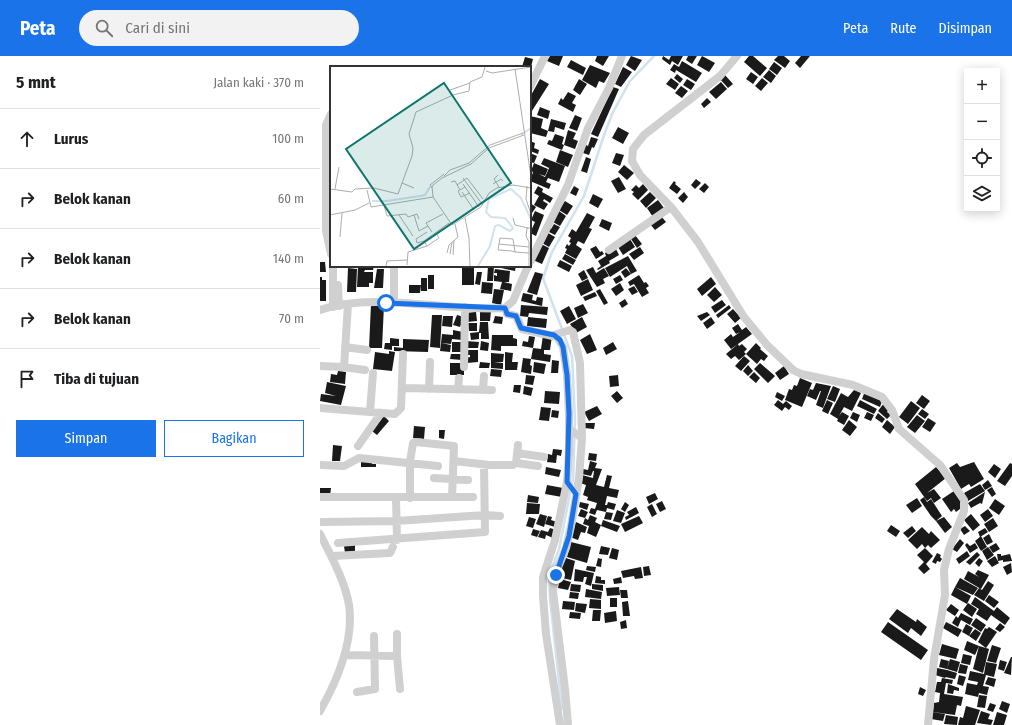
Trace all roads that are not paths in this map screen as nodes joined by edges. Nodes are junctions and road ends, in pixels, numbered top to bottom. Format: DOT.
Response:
graph roads {
  1 [pos="545,56"];
  2 [pos="622,56"];
  3 [pos="737,56"];
  4 [pos="531,85"];
  5 [pos="330,115"];
  6 [pos="323,125"];
  7 [pos="671,207"];
  8 [pos="323,213"];
  9 [pos="330,249"];
  10 [pos="609,250"];
  11 [pos="531,260"];
  12 [pos="333,267"];
  13 [pos="338,267"];
  14 [pos="394,267"];
  15 [pos="528,267"];
  16 [pos="394,303"];
  17 [pos="348,304"];
  18 [pos="336,306"];
  19 [pos="465,307"];
  20 [pos="505,308"];
  21 [pos="320,310"];
  22 [pos="562,332"];
  23 [pos="345,347"];
  24 [pos="367,350"];
  25 [pos="403,354"];
  26 [pos="430,362"];
  27 [pos="320,366"];
  28 [pos="344,367"];
  29 [pos="464,367"];
  30 [pos="484,376"];
  31 [pos="459,378"];
  32 [pos="402,388"];
  33 [pos="429,389"];
  34 [pos="458,389"];
  35 [pos="483,390"];
  36 [pos="492,390"];
  37 [pos="320,408"];
  38 [pos="370,412"];
  39 [pos="381,413"];
  40 [pos="570,430"];
  41 [pos="581,437"];
  42 [pos="358,446"];
  43 [pos="544,457"];
  44 [pos="454,461"];
  45 [pos="410,462"];
  46 [pos="516,463"];
  47 [pos="484,464"];
  48 [pos="320,465"];
  49 [pos="438,466"];
  50 [pos="538,466"];
  51 [pos="434,478"];
  52 [pos="453,479"];
  53 [pos="468,480"];
  54 [pos="571,488"];
  55 [pos="320,497"];
  56 [pos="452,497"];
  57 [pos="473,497"];
  58 [pos="396,498"];
  59 [pos="410,498"];
  60 [pos="485,515"];
  61 [pos="500,516"];
  62 [pos="396,521"];
  63 [pos="320,522"];
  64 [pos="320,534"];
  65 [pos="338,543"];
  66 [pos="395,544"];
  67 [pos="332,556"];
  68 [pos="397,634"];
  69 [pos="374,636"];
  70 [pos="345,655"];
  71 [pos="375,656"];
  72 [pos="397,656"];
  73 [pos="400,690"];
  74 [pos="357,692"];
  75 [pos="320,711"];
  76 [pos="560,725"];
  77 [pos="568,725"];
  78 [pos="928,725"];
  1 -- 4 [label="street"];
  2 -- 11 [label="street"];
  3 -- 7 [label="street"];
  5 -- 6 [label="street"];
  6 -- 8 [label="street"];
  7 -- 10 [label="street"];
  7 -- 78 [label="street"];
  8 -- 9 [label="street"];
  12 -- 18 [label="street"];
  13 -- 18 [label="street"];
  14 -- 16 [label="street"];
  15 -- 20 [label="street"];
  16 -- 17 [label="street"];
  16 -- 19 [label="street"];
  17 -- 18 [label="street"];
  17 -- 23 [label="street"];
  18 -- 21 [label="street"];
  19 -- 20 [label="street"];
  19 -- 29 [label="street"];
  20 -- 22 [label="street"];
  22 -- 40 [label="street"];
  22 -- 41 [label="street"];
  23 -- 24 [label="street"];
  23 -- 28 [label="street"];
  25 -- 32 [label="street"];
  26 -- 33 [label="street"];
  27 -- 28 [label="street"];
  28 -- 38 [label="street"];
  30 -- 35 [label="street"];
  31 -- 34 [label="street"];
  32 -- 33 [label="street"];
  32 -- 39 [label="street"];
  33 -- 34 [label="street"];
  34 -- 35 [label="street"];
  35 -- 36 [label="street"];
  37 -- 38 [label="street"];
  38 -- 39 [label="street"];
  39 -- 42 [label="street"];
  40 -- 41 [label="street"];
  40 -- 54 [label="street"];
  41 -- 54 [label="street"];
  43 -- 46 [label="street"];
  44 -- 45 [label="street"];
  44 -- 47 [label="street"];
  44 -- 52 [label="street"];
  45 -- 48 [label="street"];
  45 -- 49 [label="street"];
  45 -- 59 [label="street"];
  46 -- 47 [label="street"];
  46 -- 50 [label="street"];
  47 -- 60 [label="street"];
  51 -- 52 [label="street"];
  52 -- 53 [label="street"];
  52 -- 56 [label="street"];
  54 -- 76 [label="street"];
  54 -- 77 [label="street"];
  55 -- 58 [label="street"];
  56 -- 57 [label="street"];
  56 -- 59 [label="street"];
  58 -- 59 [label="street"];
  58 -- 62 [label="street"];
  60 -- 61 [label="street"];
  60 -- 62 [label="street"];
  60 -- 66 [label="street"];
  62 -- 63 [label="street"];
  62 -- 66 [label="street"];
  64 -- 67 [label="street"];
  65 -- 66 [label="street"];
  66 -- 67 [label="street"];
  67 -- 70 [label="street"];
  68 -- 72 [label="street"];
  69 -- 71 [label="street"];
  70 -- 71 [label="street"];
  70 -- 75 [label="street"];
  71 -- 72 [label="street"];
  71 -- 74 [label="street"];
  72 -- 73 [label="street"];
}
